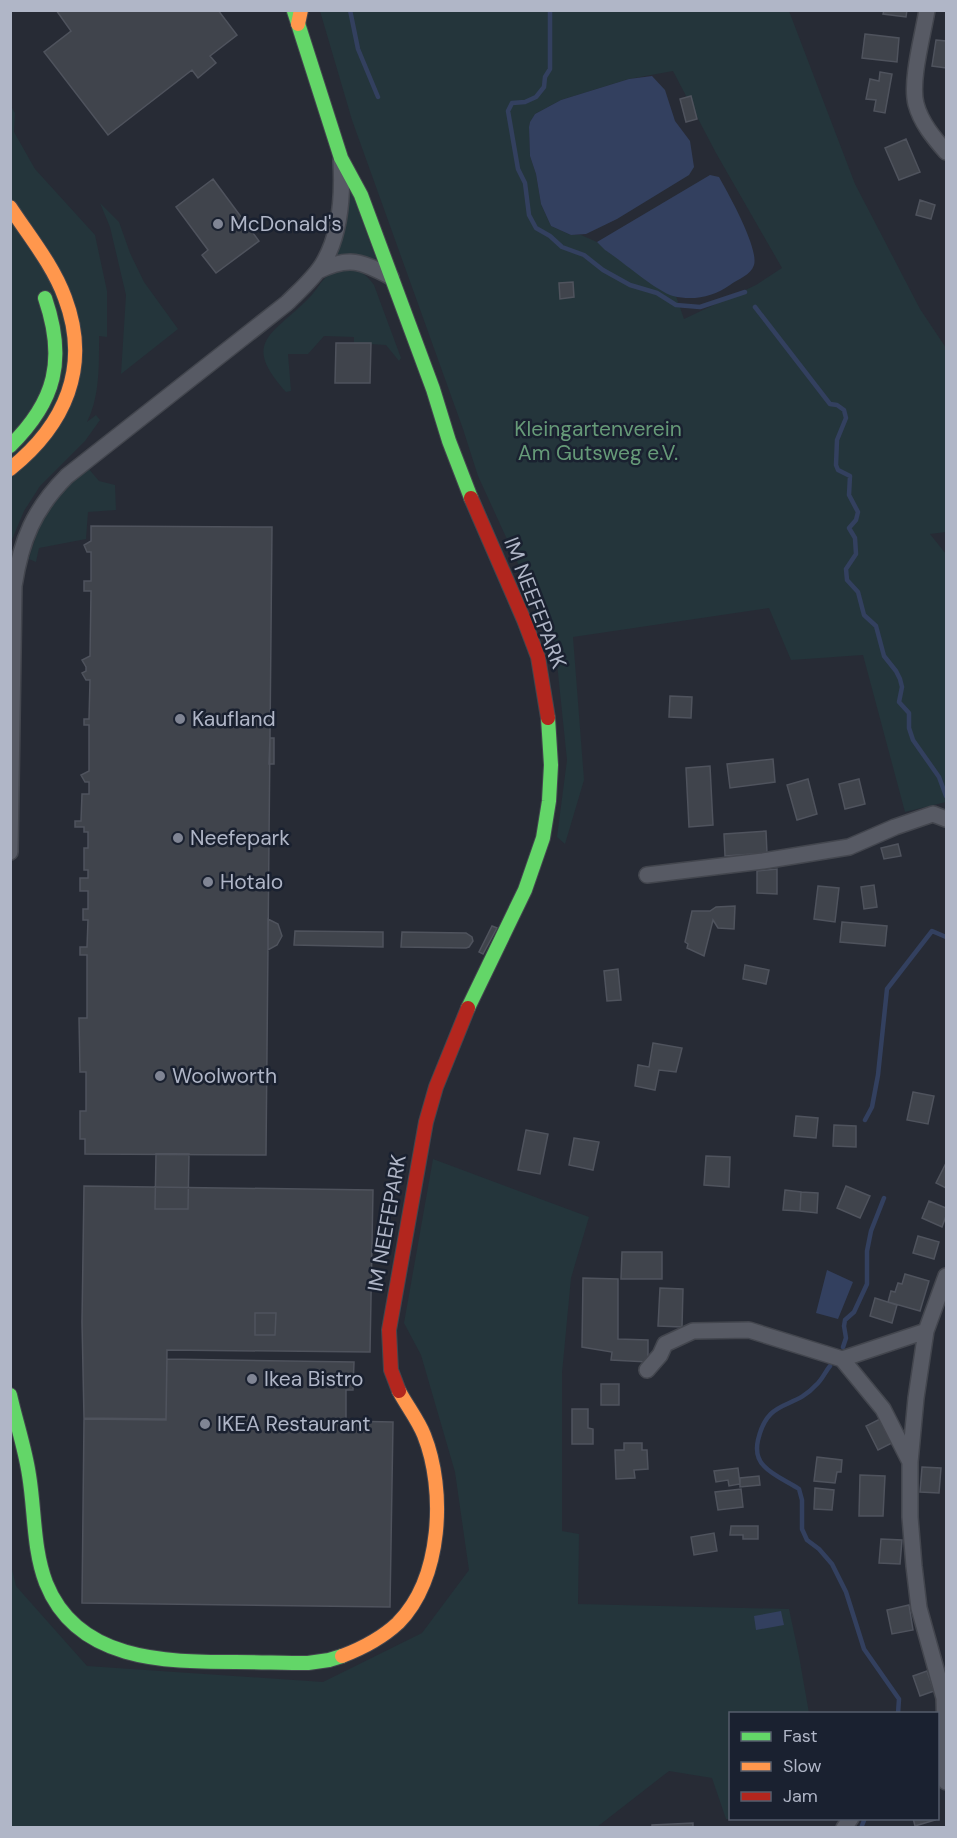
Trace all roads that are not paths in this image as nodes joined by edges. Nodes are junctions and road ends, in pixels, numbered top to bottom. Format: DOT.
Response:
graph roads {
  1 [pos="927,10"];
  2 [pos="297,15"];
  3 [pos="946,152"];
  4 [pos="341,159"];
  5 [pos="10,207"];
  6 [pos="318,271"];
  7 [pos="391,278"];
  8 [pos="41,290"];
  9 [pos="10,446"];
  10 [pos="10,469"];
  11 [pos="946,819"];
  12 [pos="10,852"];
  13 [pos="647,875"];
  14 [pos="946,1276"];
  15 [pos="926,1331"];
  16 [pos="842,1359"];
  17 [pos="647,1370"];
  18 [pos="10,1395"];
  19 [pos="909,1462"];
  20 [pos="946,1780"];
  1 -- 3 [label="street"];
  2 -- 4 [label="main road, IM NEEFEPARK"];
  4 -- 6 [label="street, IM NEEFEPARK"];
  4 -- 7 [label="main road, IM NEEFEPARK"];
  5 -- 10 [label="main road"];
  6 -- 7 [label="street, IM NEEFEPARK"];
  6 -- 12 [label="street, IM NEEFEPARK"];
  7 -- 18 [label="main road, IM NEEFEPARK"];
  8 -- 9 [label="main road"];
  11 -- 13 [label="street"];
  14 -- 15 [label="street"];
  15 -- 16 [label="street"];
  15 -- 19 [label="street"];
  16 -- 17 [label="street"];
  16 -- 19 [label="street"];
  19 -- 20 [label="street"];
}
